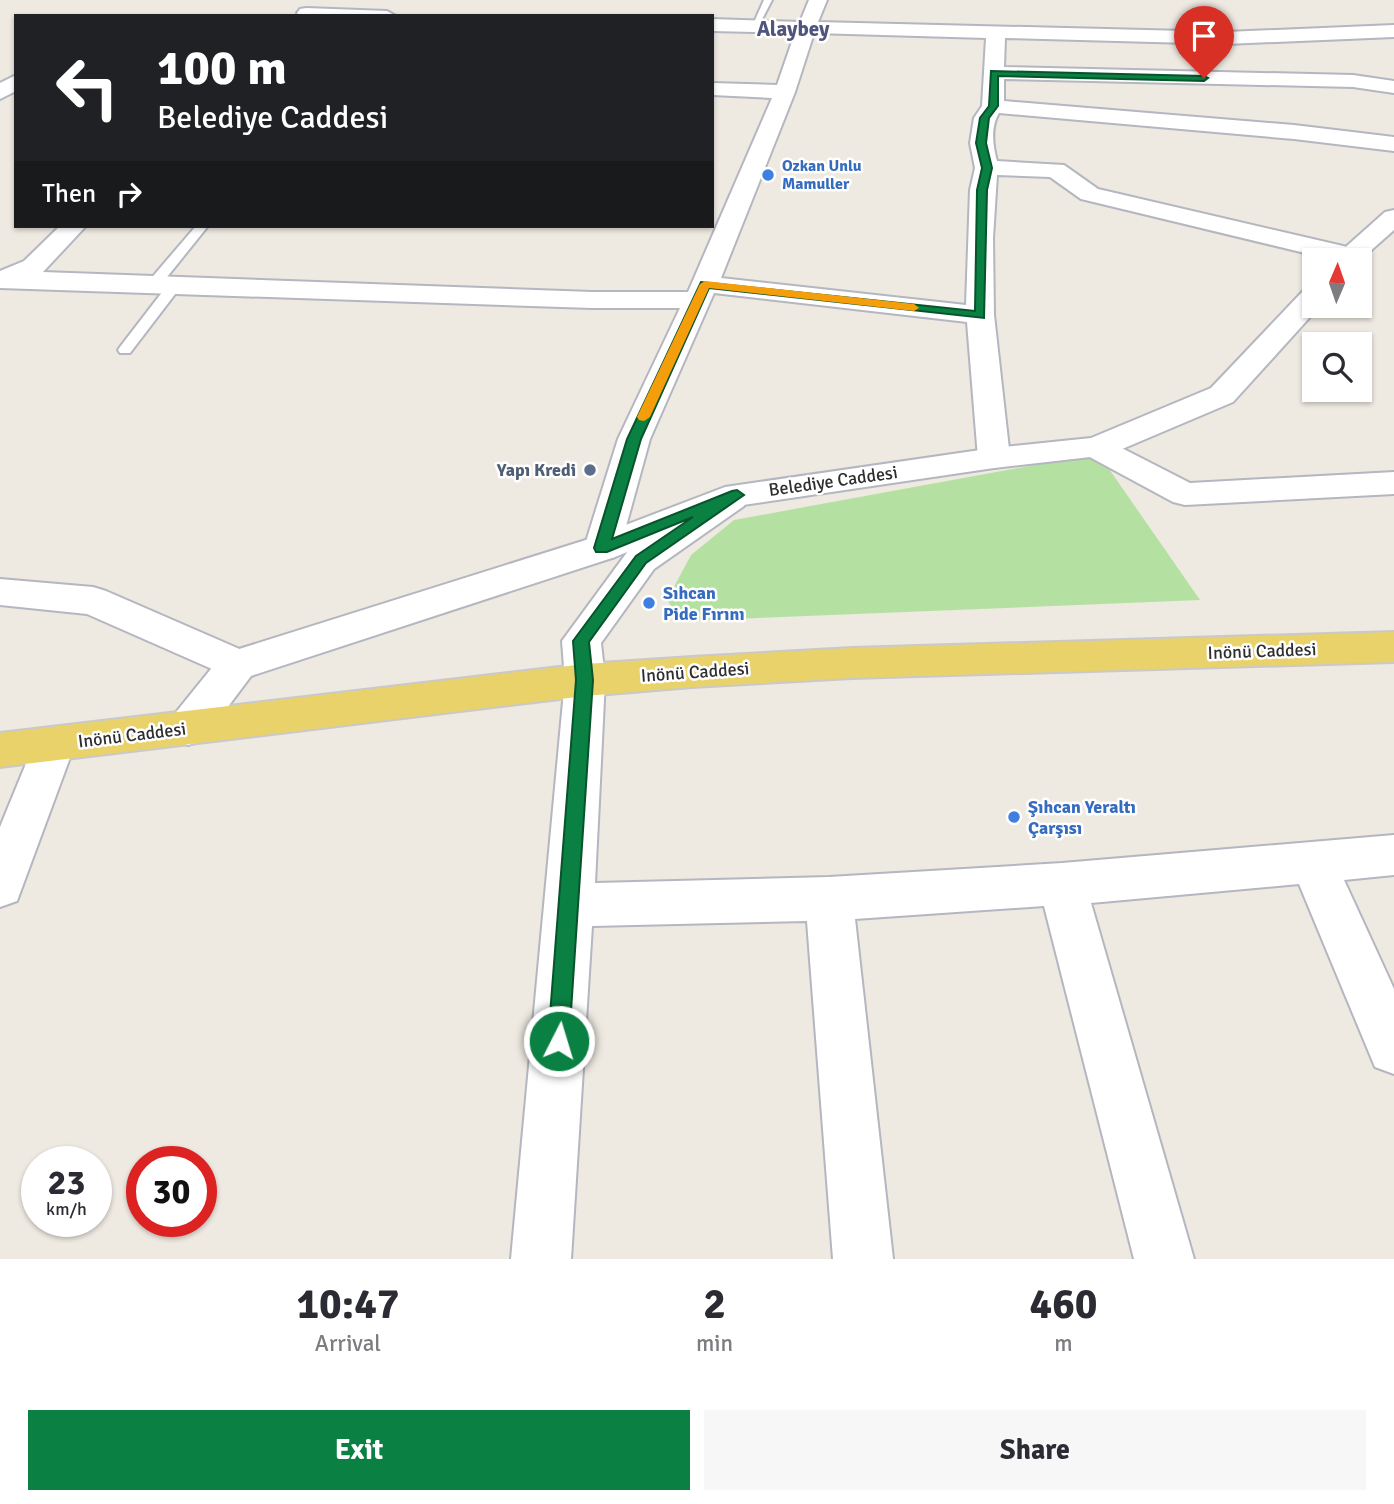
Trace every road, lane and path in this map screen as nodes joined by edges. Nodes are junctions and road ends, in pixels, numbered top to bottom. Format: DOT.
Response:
graph roads {
  1 [pos="321,0"];
  2 [pos="768,0"];
  3 [pos="818,0"];
  4 [pos="305,14"];
  5 [pos="714,25"];
  6 [pos="754,27"];
  7 [pos="806,28"];
  8 [pos="996,31"];
  9 [pos="1394,31"];
  10 [pos="1226,38"];
  11 [pos="994,73"];
  12 [pos="1256,79"];
  13 [pos="14,82"];
  14 [pos="1394,87"];
  15 [pos="714,89"];
  16 [pos="785,92"];
  17 [pos="0,93"];
  18 [pos="993,106"];
  19 [pos="1294,132"];
  20 [pos="1394,144"];
  21 [pos="987,168"];
  22 [pos="1394,217"];
  23 [pos="72,228"];
  24 [pos="201,228"];
  25 [pos="1305,248"];
  26 [pos="1357,248"];
  27 [pos="1,280"];
  28 [pos="164,284"];
  29 [pos="702,292"];
  30 [pos="1302,309"];
  31 [pos="980,315"];
  32 [pos="125,350"];
  33 [pos="1097,448"];
  34 [pos="994,458"];
  35 [pos="1394,482"];
  36 [pos="737,495"];
  37 [pos="601,548"];
  38 [pos="0,592"];
  39 [pos="1394,647"];
  40 [pos="237,665"];
  41 [pos="584,680"];
  42 [pos="188,728"];
  43 [pos="54,744"];
  44 [pos="0,750"];
  45 [pos="1394,855"];
  46 [pos="1313,863"];
  47 [pos="1062,884"];
  48 [pos="0,886"];
  49 [pos="829,899"];
  50 [pos="570,905"];
  51 [pos="1394,1048"];
  52 [pos="541,1259"];
  53 [pos="863,1259"];
  54 [pos="1164,1259"];
  1 -- 4 [label="street"];
  2 -- 6 [label="lane"];
  3 -- 7 [label="street"];
  5 -- 6 [label="street"];
  6 -- 7 [label="street"];
  7 -- 8 [label="street"];
  7 -- 16 [label="street"];
  8 -- 10 [label="street"];
  8 -- 11 [label="street"];
  9 -- 10 [label="street"];
  10 -- 12 [label="street"];
  11 -- 12 [label="street"];
  11 -- 18 [label="street"];
  12 -- 14 [label="street"];
  12 -- 19 [label="street"];
  13 -- 17 [label="street"];
  15 -- 16 [label="street"];
  16 -- 29 [label="street"];
  18 -- 19 [label="street"];
  18 -- 21 [label="street"];
  19 -- 20 [label="street"];
  21 -- 25 [label="street"];
  21 -- 31 [label="street"];
  22 -- 26 [label="street"];
  23 -- 27 [label="street"];
  24 -- 28 [label="lane"];
  27 -- 28 [label="street"];
  28 -- 29 [label="street"];
  28 -- 32 [label="lane"];
  29 -- 31 [label="street"];
  29 -- 37 [label="street"];
  30 -- 33 [label="street, Belediye Caddesi"];
  31 -- 34 [label="street"];
  33 -- 34 [label="street, Belediye Caddesi"];
  33 -- 35 [label="street"];
  34 -- 36 [label="street, Belediye Caddesi"];
  36 -- 37 [label="street, Belediye Caddesi"];
  36 -- 41 [label="street"];
  37 -- 40 [label="street, Belediye Caddesi"];
  38 -- 40 [label="street"];
  39 -- 41 [label="main road, Inönü Caddesi"];
  40 -- 42 [label="street"];
  41 -- 42 [label="main road, Inönü Caddesi"];
  41 -- 50 [label="street"];
  42 -- 43 [label="main road, Inönü Caddesi"];
  43 -- 44 [label="main road, Inönü Caddesi"];
  43 -- 48 [label="street"];
  45 -- 46 [label="street"];
  46 -- 47 [label="street"];
  46 -- 51 [label="street"];
  47 -- 49 [label="street"];
  47 -- 54 [label="street"];
  49 -- 50 [label="street"];
  49 -- 53 [label="street"];
  50 -- 52 [label="street"];
}
